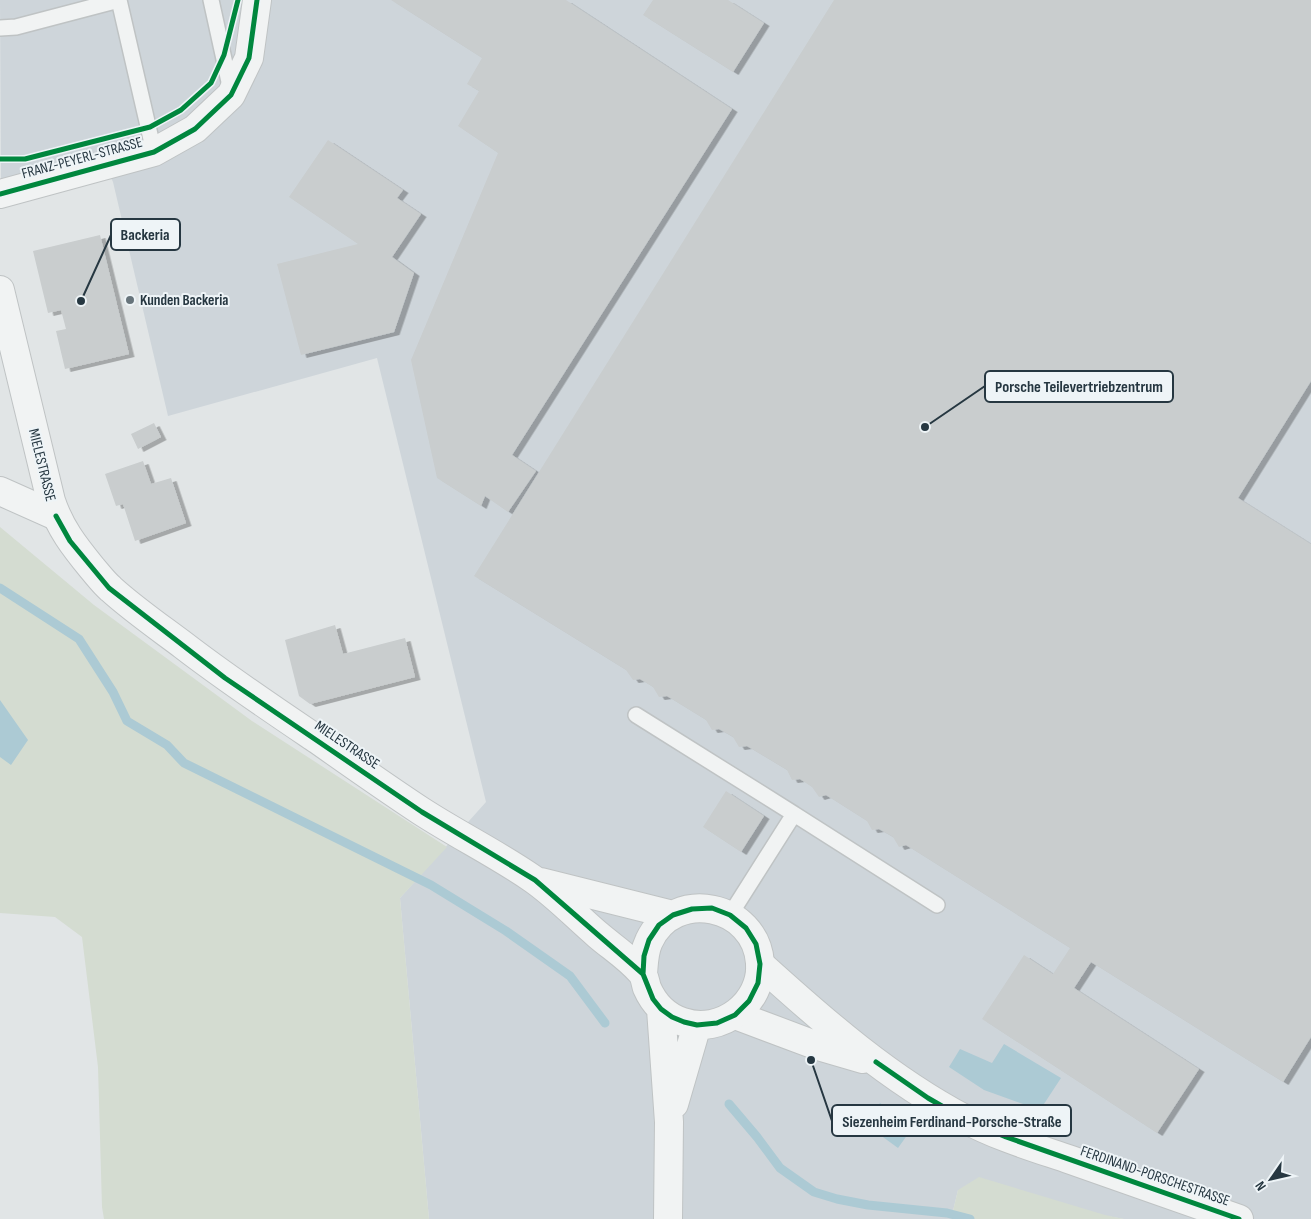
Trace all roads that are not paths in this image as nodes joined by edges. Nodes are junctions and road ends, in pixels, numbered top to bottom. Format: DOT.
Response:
graph roads {
  1 [pos="119,0"];
  2 [pos="211,0"];
  3 [pos="257,0"];
  4 [pos="0,28"];
  5 [pos="231,95"];
  6 [pos="154,152"];
  7 [pos="0,194"];
  8 [pos="0,290"];
  9 [pos="0,491"];
  10 [pos="56,516"];
  11 [pos="636,715"];
  12 [pos="794,814"];
  13 [pos="534,880"];
  14 [pos="937,905"];
  15 [pos="673,915"];
  16 [pos="730,915"];
  17 [pos="760,964"];
  18 [pos="644,974"];
  19 [pos="661,1009"];
  20 [pos="735,1015"];
  21 [pos="697,1025"];
  22 [pos="876,1062"];
  23 [pos="669,1122"];
  24 [pos="668,1219"];
  25 [pos="1239,1219"];
  1 -- 4 [label="lane"];
  1 -- 6 [label="lane"];
  2 -- 5 [label="lane"];
  3 -- 5 [label="street, FRANZ-PEYERL-STRASSE"];
  5 -- 6 [label="street, FRANZ-PEYERL-STRASSE"];
  6 -- 7 [label="street, FRANZ-PEYERL-STRASSE"];
  8 -- 10 [label="street, MIELESTRASSE"];
  9 -- 10 [label="street"];
  10 -- 13 [label="street, MIELESTRASSE"];
  11 -- 12 [label="lane"];
  12 -- 14 [label="lane"];
  12 -- 16 [label="lane"];
  13 -- 15 [label="street, MIELESTRASSE"];
  13 -- 18 [label="street, MIELESTRASSE"];
  15 -- 16 [label="street, MIELESTRASSE"];
  15 -- 18 [label="street, MIELESTRASSE"];
  16 -- 17 [label="street, MIELESTRASSE"];
  17 -- 20 [label="street, MIELESTRASSE"];
  17 -- 22 [label="street, FERDINAND-PORSCHESTRASSE"];
  18 -- 19 [label="street, MIELESTRASSE"];
  19 -- 21 [label="street, MIELESTRASSE"];
  19 -- 23 [label="street"];
  20 -- 21 [label="street, MIELESTRASSE"];
  20 -- 22 [label="street, FERDINAND-PORSCHESTRASSE"];
  21 -- 23 [label="street"];
  22 -- 25 [label="street, FERDINAND-PORSCHESTRASSE"];
  23 -- 24 [label="street"];
}
